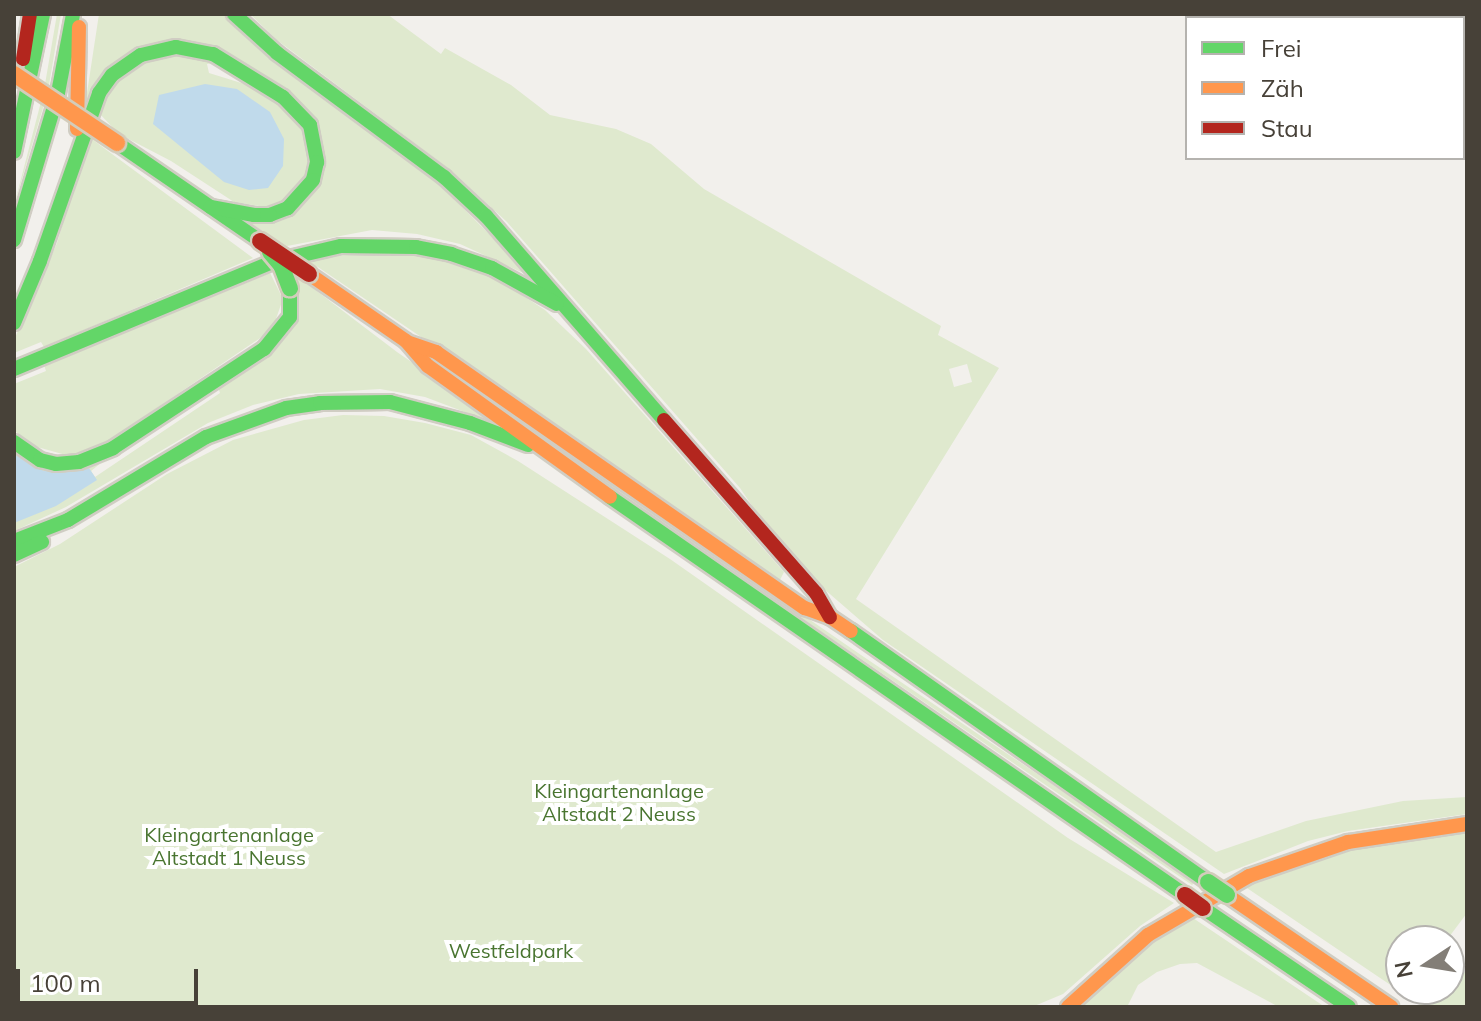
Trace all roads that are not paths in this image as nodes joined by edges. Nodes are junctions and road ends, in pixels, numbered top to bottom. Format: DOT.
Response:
graph roads {
  1 [pos="30,14"];
  2 [pos="43,14"];
  3 [pos="75,14"];
  4 [pos="234,14"];
  5 [pos="14,74"];
  6 [pos="14,101"];
  7 [pos="14,152"];
  8 [pos="74,159"];
  9 [pos="211,207"];
  10 [pos="14,240"];
  11 [pos="260,241"];
  12 [pos="563,308"];
  13 [pos="14,323"];
  14 [pos="406,341"];
  15 [pos="14,369"];
  16 [pos="14,442"];
  17 [pos="542,450"];
  18 [pos="68,520"];
  19 [pos="14,541"];
  20 [pos="14,555"];
  21 [pos="830,617"];
  22 [pos="1467,824"];
  23 [pos="1068,1007"];
  24 [pos="1349,1007"];
  25 [pos="1391,1007"];
  1 -- 6 [label="main road"];
  2 -- 7 [label="main road"];
  3 -- 8 [label="main road"];
  3 -- 10 [label="main road"];
  4 -- 12 [label="main road"];
  5 -- 9 [label="main road, bridge"];
  8 -- 9 [label="main road"];
  8 -- 13 [label="main road"];
  9 -- 11 [label="main road"];
  11 -- 14 [label="main road, bridge"];
  11 -- 16 [label="main road, bridge"];
  12 -- 15 [label="main road"];
  12 -- 21 [label="main road"];
  14 -- 17 [label="main road"];
  14 -- 21 [label="main road"];
  17 -- 18 [label="main road"];
  17 -- 24 [label="main road, bridge"];
  18 -- 19 [label="main road"];
  18 -- 20 [label="main road"];
  21 -- 25 [label="main road, bridge"];
  22 -- 23 [label="main road"];
}
